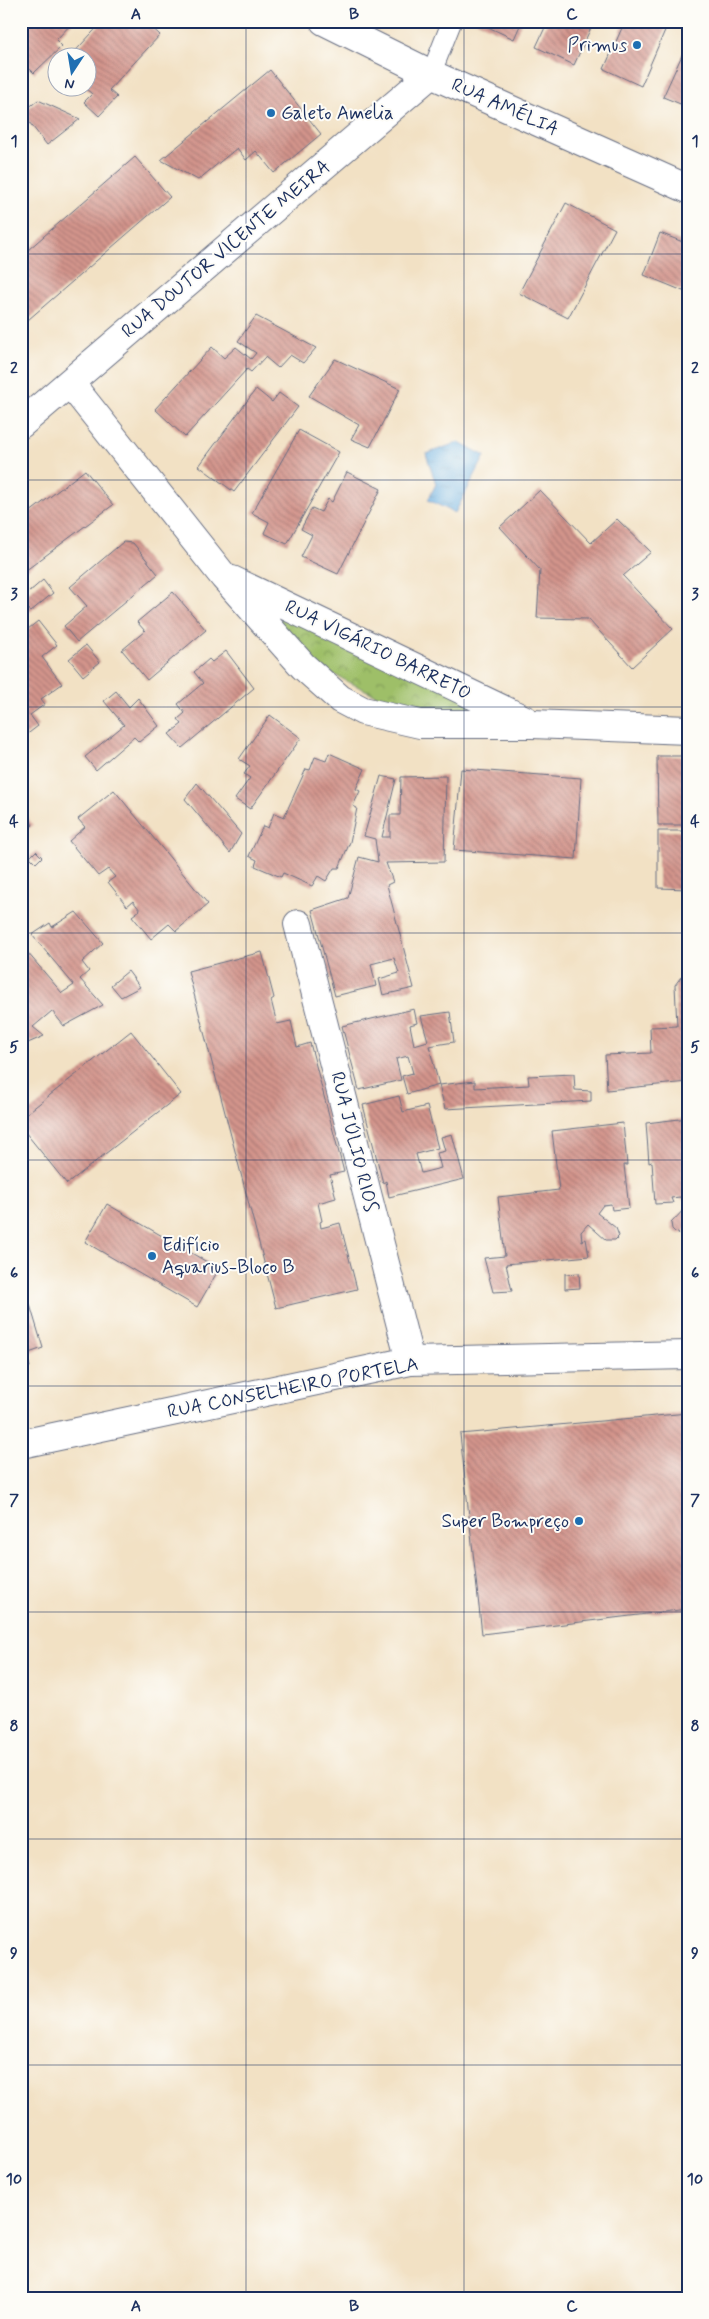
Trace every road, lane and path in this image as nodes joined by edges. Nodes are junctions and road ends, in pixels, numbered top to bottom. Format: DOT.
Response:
graph roads {
  1 [pos="324,21"];
  2 [pos="452,21"];
  3 [pos="432,74"];
  4 [pos="688,189"];
  5 [pos="70,383"];
  6 [pos="21,424"];
  7 [pos="224,577"];
  8 [pos="532,724"];
  9 [pos="688,730"];
  10 [pos="298,924"];
  11 [pos="688,1354"];
  12 [pos="410,1361"];
  13 [pos="21,1444"];
  1 -- 3 [label="street, RUA AMÉLIA"];
  2 -- 3 [label="lane"];
  3 -- 4 [label="street, RUA AMÉLIA"];
  3 -- 5 [label="street, RUA DOUTOR VICENTE MEIRA"];
  5 -- 6 [label="street, RUA DOUTOR VICENTE MEIRA"];
  5 -- 7 [label="street, RUA VIGÁRIO BARRETO"];
  7 -- 8 [label="street, RUA VIGÁRIO BARRETO"];
  7 -- 8 [label="street, RUA VIGÁRIO BARRETO"];
  8 -- 9 [label="street, RUA VIGÁRIO BARRETO"];
  10 -- 12 [label="street, RUA JÚLIO RIOS"];
  11 -- 12 [label="street, RUA CONSELHEIRO PORTELA"];
  12 -- 13 [label="street, RUA CONSELHEIRO PORTELA"];
}
